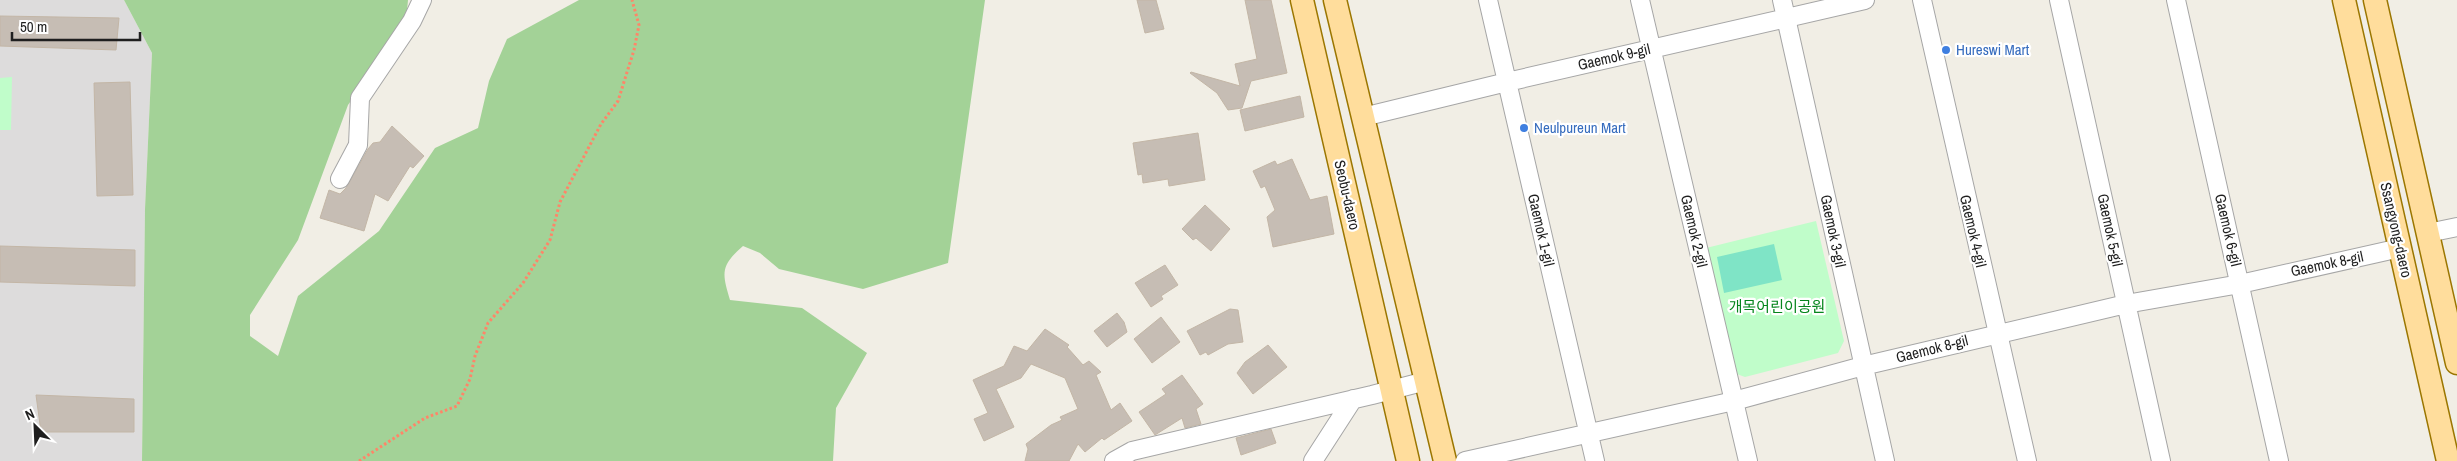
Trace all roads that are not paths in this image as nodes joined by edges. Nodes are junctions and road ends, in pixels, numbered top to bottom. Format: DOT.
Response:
graph roads {
  1 [pos="422,0"];
  2 [pos="1302,0"];
  3 [pos="1336,0"];
  4 [pos="1488,0"];
  5 [pos="1640,0"];
  6 [pos="1782,0"];
  7 [pos="1865,0"];
  8 [pos="1922,0"];
  9 [pos="2059,0"];
  10 [pos="2176,0"];
  11 [pos="2344,0"];
  12 [pos="2375,0"];
  13 [pos="1786,18"];
  14 [pos="1651,49"];
  15 [pos="1507,82"];
  16 [pos="1363,117"];
  17 [pos="340,179"];
  18 [pos="2457,227"];
  19 [pos="2428,234"];
  20 [pos="2400,248"];
  21 [pos="2240,284"];
  22 [pos="2126,304"];
  23 [pos="1997,334"];
  24 [pos="2457,363"];
  25 [pos="1863,366"];
  26 [pos="1426,381"];
  27 [pos="1391,390"];
  28 [pos="1353,399"];
  29 [pos="1734,400"];
  30 [pos="1588,434"];
  31 [pos="1114,461"];
  32 [pos="1313,461"];
  33 [pos="1408,461"];
  34 [pos="1444,461"];
  35 [pos="1465,461"];
  36 [pos="1595,461"];
  37 [pos="1748,461"];
  38 [pos="1885,461"];
  39 [pos="2027,461"];
  40 [pos="2161,461"];
  41 [pos="2279,461"];
  42 [pos="2448,461"];
  1 -- 17 [label="street"];
  2 -- 27 [label="main road, Seobu-daero"];
  3 -- 16 [label="main road"];
  4 -- 15 [label="street, Gaemok 1-gil"];
  5 -- 14 [label="street, Gaemok 2-gil"];
  6 -- 13 [label="street, Gaemok 3-gil"];
  7 -- 13 [label="street, Gaemok 9-gil"];
  8 -- 23 [label="street, Gaemok 4-gil"];
  9 -- 22 [label="street, Gaemok 5-gil"];
  10 -- 21 [label="street, Gaemok 6-gil"];
  11 -- 20 [label="main road, Ssangyong-daero"];
  12 -- 19 [label="main road, Ssangyong-daero"];
  13 -- 14 [label="street, Gaemok 9-gil"];
  13 -- 25 [label="street, Gaemok 3-gil"];
  14 -- 15 [label="street, Gaemok 9-gil"];
  14 -- 29 [label="street, Gaemok 2-gil"];
  15 -- 16 [label="street, Gaemok 9-gil"];
  15 -- 30 [label="street, Gaemok 1-gil"];
  16 -- 26 [label="main road"];
  18 -- 19 [label="street"];
  19 -- 24 [label="main road, Ssangyong-daero"];
  20 -- 21 [label="street, Gaemok 8-gil"];
  20 -- 42 [label="main road, Ssangyong-daero"];
  21 -- 22 [label="street, Gaemok 8-gil"];
  21 -- 41 [label="street, Gaemok 6-gil"];
  22 -- 23 [label="street, Gaemok 8-gil"];
  22 -- 40 [label="street, Gaemok 5-gil"];
  23 -- 25 [label="street, Gaemok 8-gil"];
  23 -- 39 [label="street, Gaemok 4-gil"];
  25 -- 29 [label="street, Gaemok 8-gil"];
  25 -- 38 [label="street, Gaemok 3-gil"];
  26 -- 27 [label="street"];
  26 -- 34 [label="main road"];
  27 -- 28 [label="street"];
  27 -- 33 [label="main road, Seobu-daero"];
  28 -- 31 [label="street"];
  28 -- 32 [label="street"];
  29 -- 30 [label="street, Gaemok 8-gil"];
  29 -- 37 [label="street, Gaemok 2-gil"];
  30 -- 35 [label="street, Gaemok 8-gil"];
  30 -- 36 [label="street, Gaemok 1-gil"];
}
